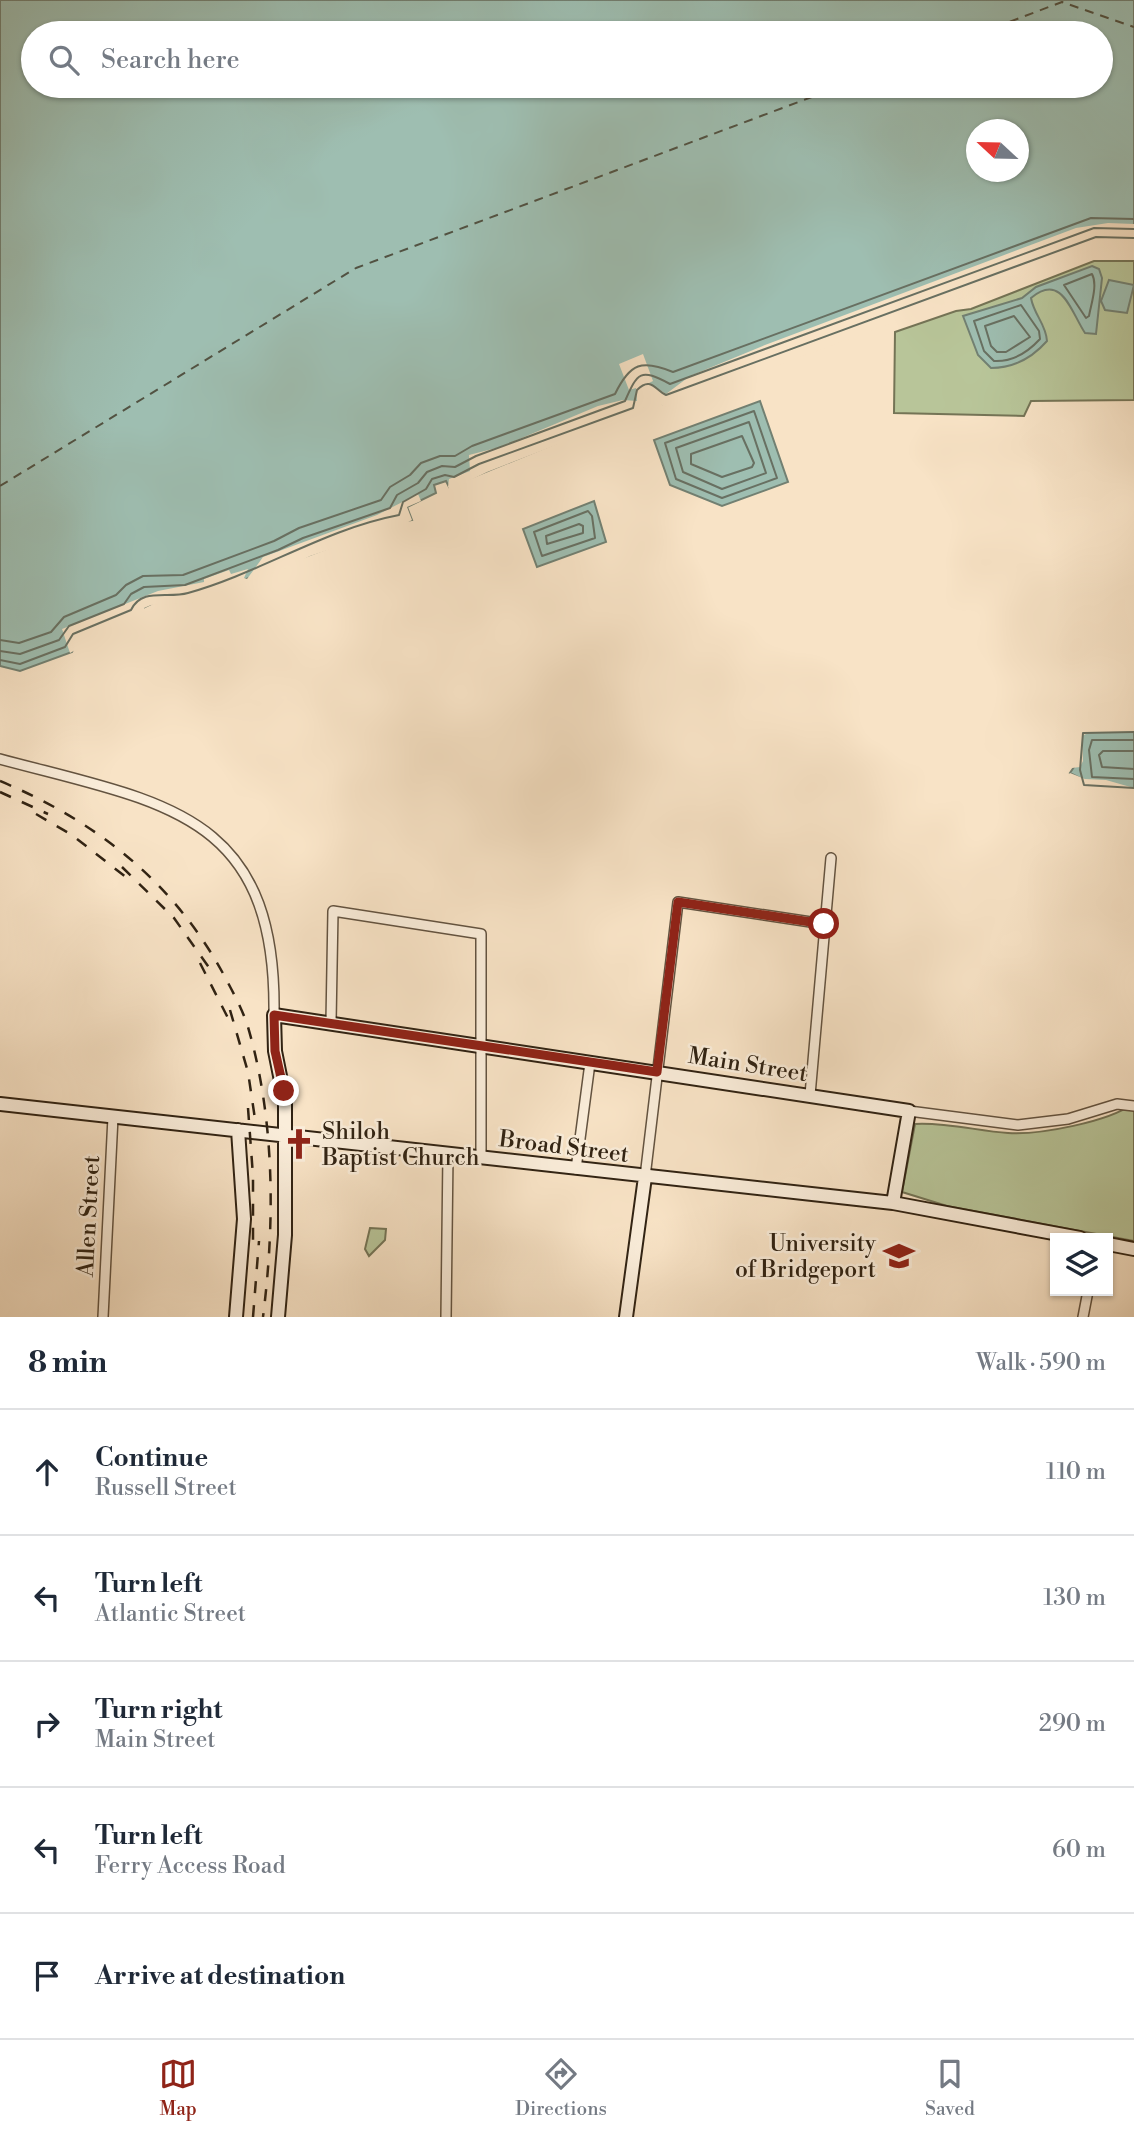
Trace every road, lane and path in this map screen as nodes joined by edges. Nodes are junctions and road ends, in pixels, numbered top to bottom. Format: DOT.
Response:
graph roads {
  1 [pos="0,759"];
  2 [pos="831,858"];
  3 [pos="824,924"];
  4 [pos="274,1015"];
  5 [pos="331,1022"];
  6 [pos="481,1046"];
  7 [pos="590,1063"];
  8 [pos="657,1072"];
  9 [pos="810,1095"];
  10 [pos="0,1104"];
  11 [pos="1132,1105"];
  12 [pos="909,1111"];
  13 [pos="113,1117"];
  14 [pos="238,1130"];
  15 [pos="283,1135"];
  16 [pos="448,1154"];
  17 [pos="481,1158"];
  18 [pos="576,1169"];
  19 [pos="645,1177"];
  20 [pos="893,1203"];
  21 [pos="1053,1233"];
  22 [pos="1113,1245"];
  23 [pos="1134,1249"];
  24 [pos="1087,1296"];
  25 [pos="103,1317"];
  26 [pos="236,1317"];
  27 [pos="278,1317"];
  28 [pos="446,1317"];
  29 [pos="626,1317"];
  30 [pos="1083,1317"];
  1 -- 4 [label="street"];
  2 -- 3 [label="street"];
  3 -- 8 [label="street"];
  3 -- 9 [label="street"];
  4 -- 5 [label="street, Main Street"];
  4 -- 15 [label="street"];
  5 -- 6 [label="street, Main Street"];
  5 -- 6 [label="street"];
  6 -- 7 [label="street, Main Street"];
  6 -- 17 [label="street"];
  7 -- 8 [label="street, Main Street"];
  7 -- 18 [label="street"];
  8 -- 9 [label="street, Main Street"];
  8 -- 19 [label="street"];
  9 -- 12 [label="street, Main Street"];
  10 -- 13 [label="street, Broad Street"];
  11 -- 12 [label="street, Main Street"];
  12 -- 20 [label="street"];
  13 -- 14 [label="street, Broad Street"];
  13 -- 25 [label="street, Allen Street"];
  14 -- 15 [label="street, Broad Street"];
  14 -- 26 [label="street"];
  15 -- 16 [label="street, Broad Street"];
  15 -- 27 [label="street"];
  16 -- 17 [label="street, Broad Street"];
  16 -- 28 [label="street"];
  17 -- 18 [label="street, Broad Street"];
  18 -- 19 [label="street, Broad Street"];
  19 -- 20 [label="street, Broad Street"];
  19 -- 29 [label="street"];
  20 -- 21 [label="street, Broad Street"];
  22 -- 23 [label="street"];
  24 -- 30 [label="street"];
}
